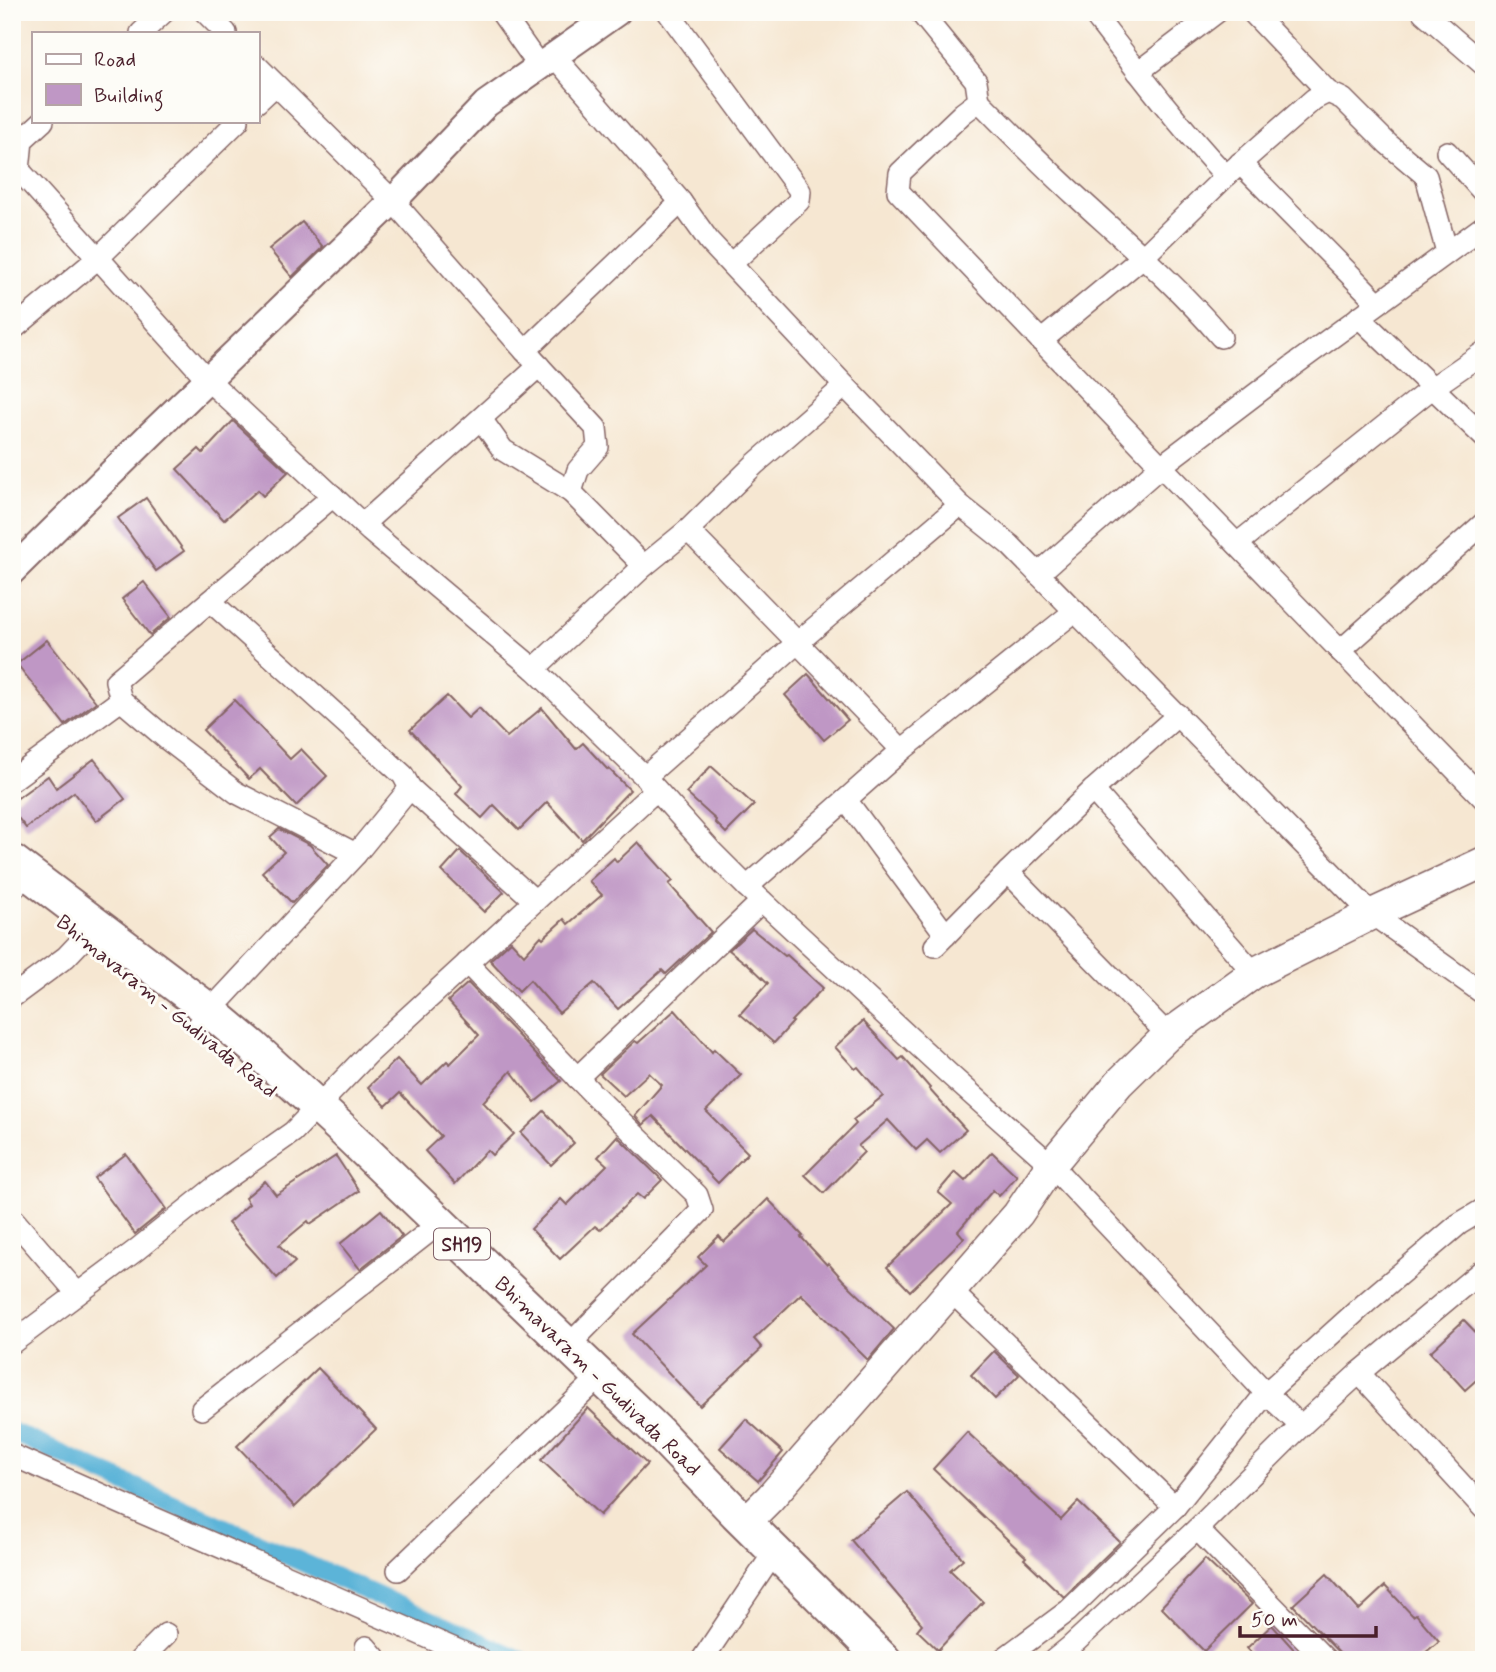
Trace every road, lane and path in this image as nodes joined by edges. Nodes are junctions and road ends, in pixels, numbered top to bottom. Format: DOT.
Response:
graph roads {
  1 [pos="164,12"];
  2 [pos="205,12"];
  3 [pos="501,12"];
  4 [pos="617,12"];
  5 [pos="668,12"];
  6 [pos="1092,12"];
  7 [pos="1217,12"];
  8 [pos="1252,12"];
  9 [pos="1423,12"];
  10 [pos="922,13"];
  11 [pos="142,32"];
  12 [pos="225,32"];
  13 [pos="547,61"];
  14 [pos="1484,65"];
  15 [pos="259,68"];
  16 [pos="1138,72"];
  17 [pos="275,85"];
  18 [pos="1328,92"];
  19 [pos="259,100"];
  20 [pos="979,102"];
  21 [pos="41,122"];
  22 [pos="237,122"];
  23 [pos="17,135"];
  24 [pos="1447,152"];
  25 [pos="1233,170"];
  26 [pos="1484,193"];
  27 [pos="393,201"];
  28 [pos="681,202"];
  29 [pos="1484,226"];
  30 [pos="1447,252"];
  31 [pos="1144,256"];
  32 [pos="98,258"];
  33 [pos="731,264"];
  34 [pos="1378,303"];
  35 [pos="1359,317"];
  36 [pos="12,330"];
  37 [pos="1221,337"];
  38 [pos="1041,341"];
  39 [pos="1484,352"];
  40 [pos="532,358"];
  41 [pos="208,380"];
  42 [pos="845,386"];
  43 [pos="1432,388"];
  44 [pos="481,419"];
  45 [pos="1484,437"];
  46 [pos="1161,466"];
  47 [pos="571,492"];
  48 [pos="333,496"];
  49 [pos="960,505"];
  50 [pos="1484,523"];
  51 [pos="363,524"];
  52 [pos="688,530"];
  53 [pos="1237,544"];
  54 [pos="643,566"];
  55 [pos="12,571"];
  56 [pos="1038,574"];
  57 [pos="210,601"];
  58 [pos="1075,611"];
  59 [pos="797,643"];
  60 [pos="1340,651"];
  61 [pos="534,669"];
  62 [pos="121,700"];
  63 [pos="1178,715"];
  64 [pos="902,750"];
  65 [pos="12,780"];
  66 [pos="651,784"];
  67 [pos="410,788"];
  68 [pos="1093,790"];
  69 [pos="1484,799"];
  70 [pos="846,800"];
  71 [pos="356,854"];
  72 [pos="1484,862"];
  73 [pos="1007,872"];
  74 [pos="13,880"];
  75 [pos="755,894"];
  76 [pos="535,901"];
  77 [pos="1372,914"];
  78 [pos="84,938"];
  79 [pos="467,963"];
  80 [pos="1254,973"];
  81 [pos="1484,994"];
  82 [pos="12,998"];
  83 [pos="204,1018"];
  84 [pos="1168,1035"];
  85 [pos="577,1078"];
  86 [pos="312,1114"];
  87 [pos="1051,1165"];
  88 [pos="1484,1209"];
  89 [pos="13,1221"];
  90 [pos="426,1234"];
  91 [pos="1484,1269"];
  92 [pos="951,1291"];
  93 [pos="77,1293"];
  94 [pos="12,1343"];
  95 [pos="568,1346"];
  96 [pos="1359,1373"];
  97 [pos="587,1389"];
  98 [pos="1266,1393"];
  99 [pos="202,1409"];
  100 [pos="1301,1426"];
  101 [pos="12,1455"];
  102 [pos="1175,1507"];
  103 [pos="1484,1509"];
  104 [pos="740,1528"];
  105 [pos="1196,1530"];
  106 [pos="770,1558"];
  107 [pos="398,1570"];
  108 [pos="166,1634"];
  109 [pos="1323,1658"];
  110 [pos="141,1660"];
  111 [pos="480,1660"];
  112 [pos="702,1660"];
  113 [pos="859,1660"];
  114 [pos="884,1660"];
  115 [pos="1002,1660"];
  116 [pos="1054,1660"];
  1 -- 11 [label="street"];
  2 -- 12 [label="street"];
  3 -- 13 [label="street"];
  4 -- 13 [label="street"];
  5 -- 33 [label="street"];
  6 -- 16 [label="street"];
  7 -- 16 [label="street"];
  8 -- 18 [label="street"];
  9 -- 14 [label="street"];
  10 -- 20 [label="street"];
  13 -- 27 [label="street"];
  13 -- 28 [label="street"];
  15 -- 17 [label="street"];
  16 -- 25 [label="street"];
  17 -- 19 [label="street"];
  17 -- 27 [label="street"];
  18 -- 25 [label="street"];
  18 -- 30 [label="street"];
  20 -- 31 [label="street"];
  20 -- 38 [label="street"];
  21 -- 23 [label="street"];
  22 -- 32 [label="street"];
  23 -- 32 [label="street"];
  24 -- 26 [label="street"];
  25 -- 31 [label="street"];
  25 -- 34 [label="street"];
  27 -- 40 [label="street"];
  27 -- 41 [label="street"];
  28 -- 33 [label="street"];
  28 -- 40 [label="street"];
  29 -- 30 [label="street"];
  30 -- 34 [label="street"];
  31 -- 37 [label="street"];
  31 -- 38 [label="street"];
  32 -- 36 [label="street"];
  32 -- 41 [label="street"];
  33 -- 42 [label="street"];
  34 -- 35 [label="street"];
  35 -- 43 [label="street"];
  35 -- 46 [label="street"];
  38 -- 46 [label="street"];
  39 -- 43 [label="street"];
  40 -- 44 [label="street"];
  40 -- 47 [label="street"];
  41 -- 48 [label="street"];
  41 -- 55 [label="street"];
  42 -- 49 [label="street"];
  42 -- 52 [label="street"];
  43 -- 45 [label="street"];
  43 -- 53 [label="street"];
  44 -- 47 [label="street"];
  44 -- 51 [label="street"];
  46 -- 53 [label="street"];
  46 -- 56 [label="street"];
  47 -- 54 [label="street"];
  48 -- 51 [label="street"];
  48 -- 57 [label="street"];
  49 -- 56 [label="street"];
  49 -- 59 [label="street"];
  50 -- 60 [label="street"];
  51 -- 61 [label="street"];
  52 -- 54 [label="street"];
  52 -- 59 [label="street"];
  53 -- 60 [label="street"];
  54 -- 61 [label="street"];
  56 -- 58 [label="street"];
  57 -- 62 [label="street"];
  57 -- 67 [label="street"];
  58 -- 63 [label="street"];
  58 -- 64 [label="street"];
  59 -- 64 [label="street"];
  59 -- 66 [label="street"];
  60 -- 69 [label="street"];
  61 -- 66 [label="street"];
  62 -- 65 [label="street"];
  62 -- 71 [label="street"];
  63 -- 68 [label="street"];
  63 -- 77 [label="street"];
  64 -- 70 [label="street"];
  66 -- 75 [label="street"];
  66 -- 76 [label="street"];
  67 -- 71 [label="street"];
  67 -- 76 [label="street"];
  68 -- 73 [label="street"];
  68 -- 80 [label="street"];
  70 -- 73 [label="street"];
  70 -- 75 [label="street"];
  71 -- 83 [label="street"];
  72 -- 77 [label="main road"];
  73 -- 84 [label="street"];
  74 -- 78 [label="main road, Bhimavaram - Gudivada Road / SH19"];
  74 -- 83 [label="main road, Bhimavaram - Gudivada Road / SH19"];
  75 -- 85 [label="street"];
  75 -- 87 [label="street"];
  76 -- 79 [label="street"];
  77 -- 80 [label="main road"];
  77 -- 81 [label="street"];
  78 -- 82 [label="street"];
  78 -- 83 [label="main road, Bhimavaram - Gudivada Road / SH19"];
  79 -- 85 [label="street"];
  79 -- 86 [label="street"];
  80 -- 84 [label="main road"];
  83 -- 86 [label="main road, Bhimavaram - Gudivada Road / SH19"];
  84 -- 87 [label="main road"];
  85 -- 95 [label="street"];
  86 -- 90 [label="main road, Bhimavaram - Gudivada Road / SH19"];
  86 -- 93 [label="street"];
  86 -- 95 [label="main road, Bhimavaram - Gudivada Road / SH19"];
  87 -- 92 [label="main road"];
  87 -- 98 [label="street"];
  88 -- 98 [label="street"];
  89 -- 93 [label="street"];
  90 -- 97 [label="main road, Bhimavaram - Gudivada Road / SH19"];
  90 -- 99 [label="street"];
  91 -- 96 [label="street"];
  92 -- 102 [label="street"];
  92 -- 104 [label="main road"];
  93 -- 94 [label="street"];
  95 -- 104 [label="main road, Bhimavaram - Gudivada Road / SH19"];
  96 -- 100 [label="street"];
  96 -- 103 [label="street"];
  97 -- 104 [label="main road, Bhimavaram - Gudivada Road / SH19"];
  97 -- 107 [label="street"];
  98 -- 100 [label="street"];
  98 -- 102 [label="street"];
  100 -- 105 [label="street"];
  101 -- 111 [label="street"];
  102 -- 115 [label="street"];
  104 -- 106 [label="main road, Bhimavaram - Gudivada Road / SH19"];
  105 -- 109 [label="street"];
  105 -- 116 [label="street"];
  106 -- 112 [label="street"];
  106 -- 113 [label="main road, Bhimavaram - Gudivada Road / SH19"];
  106 -- 114 [label="main road, Bhimavaram - Gudivada Road / SH19"];
  108 -- 110 [label="street"];
}
